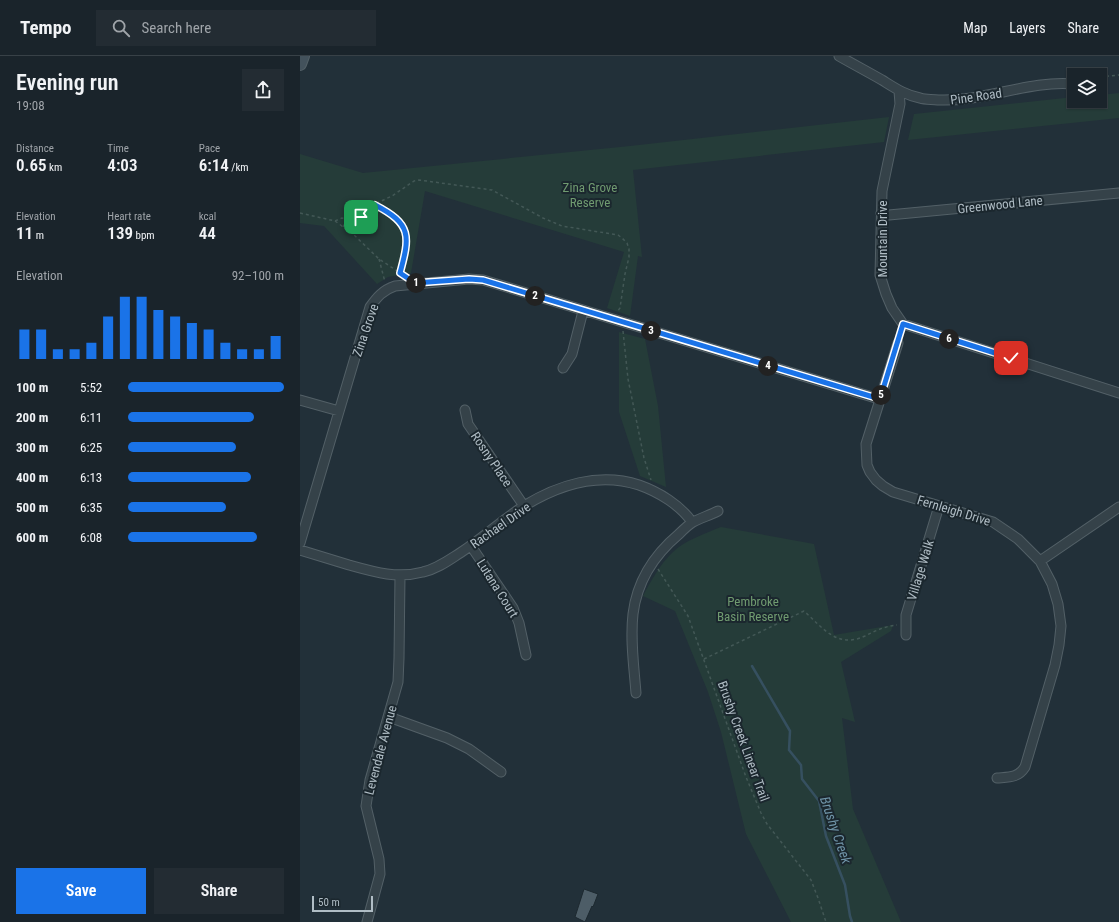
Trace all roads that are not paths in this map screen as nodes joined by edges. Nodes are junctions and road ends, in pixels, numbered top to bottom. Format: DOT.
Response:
graph roads {
  1 [pos="302,56"];
  2 [pos="839,56"];
  3 [pos="300,64"];
  4 [pos="1067,83"];
  5 [pos="899,91"];
  6 [pos="1119,193"];
  7 [pos="881,213"];
  8 [pos="584,311"];
  9 [pos="898,342"];
  10 [pos="563,368"];
  11 [pos="1119,393"];
  12 [pos="880,399"];
  13 [pos="300,400"];
  14 [pos="466,410"];
  15 [pos="339,411"];
  16 [pos="524,506"];
  17 [pos="939,506"];
  18 [pos="1119,507"];
  19 [pos="718,511"];
  20 [pos="692,522"];
  21 [pos="300,543"];
  22 [pos="471,546"];
  23 [pos="300,550"];
  24 [pos="1040,561"];
  25 [pos="400,576"];
  26 [pos="906,635"];
  27 [pos="526,655"];
  28 [pos="636,693"];
  29 [pos="389,717"];
  30 [pos="501,772"];
  31 [pos="997,778"];
  32 [pos="367,922"];
  1 -- 3 [label="street"];
  2 -- 5 [label="street, Pine Road"];
  4 -- 5 [label="street, Pine Road"];
  5 -- 7 [label="street, Mountain Drive"];
  6 -- 7 [label="street, Greenwood Lane"];
  7 -- 11 [label="street, Mountain Drive"];
  8 -- 10 [label="street"];
  8 -- 12 [label="street, Zina Grove"];
  8 -- 15 [label="street, Zina Grove"];
  9 -- 12 [label="street, Fernleigh Drive"];
  12 -- 17 [label="street, Fernleigh Drive"];
  13 -- 15 [label="street"];
  14 -- 16 [label="street, Rosny Place"];
  15 -- 21 [label="street, Zina Grove"];
  16 -- 20 [label="street, Rachael Drive"];
  16 -- 22 [label="street, Rachael Drive"];
  17 -- 24 [label="street, Fernleigh Drive"];
  17 -- 26 [label="street, Village Walk"];
  18 -- 24 [label="street"];
  19 -- 20 [label="street"];
  20 -- 28 [label="street"];
  22 -- 25 [label="street, Rachael Drive"];
  22 -- 27 [label="street, Lutana Court"];
  23 -- 25 [label="street, Rachael Drive"];
  24 -- 31 [label="street, Fernleigh Drive"];
  25 -- 29 [label="street, Levendale Avenue"];
  29 -- 30 [label="street"];
  29 -- 32 [label="street, Levendale Avenue"];
}
